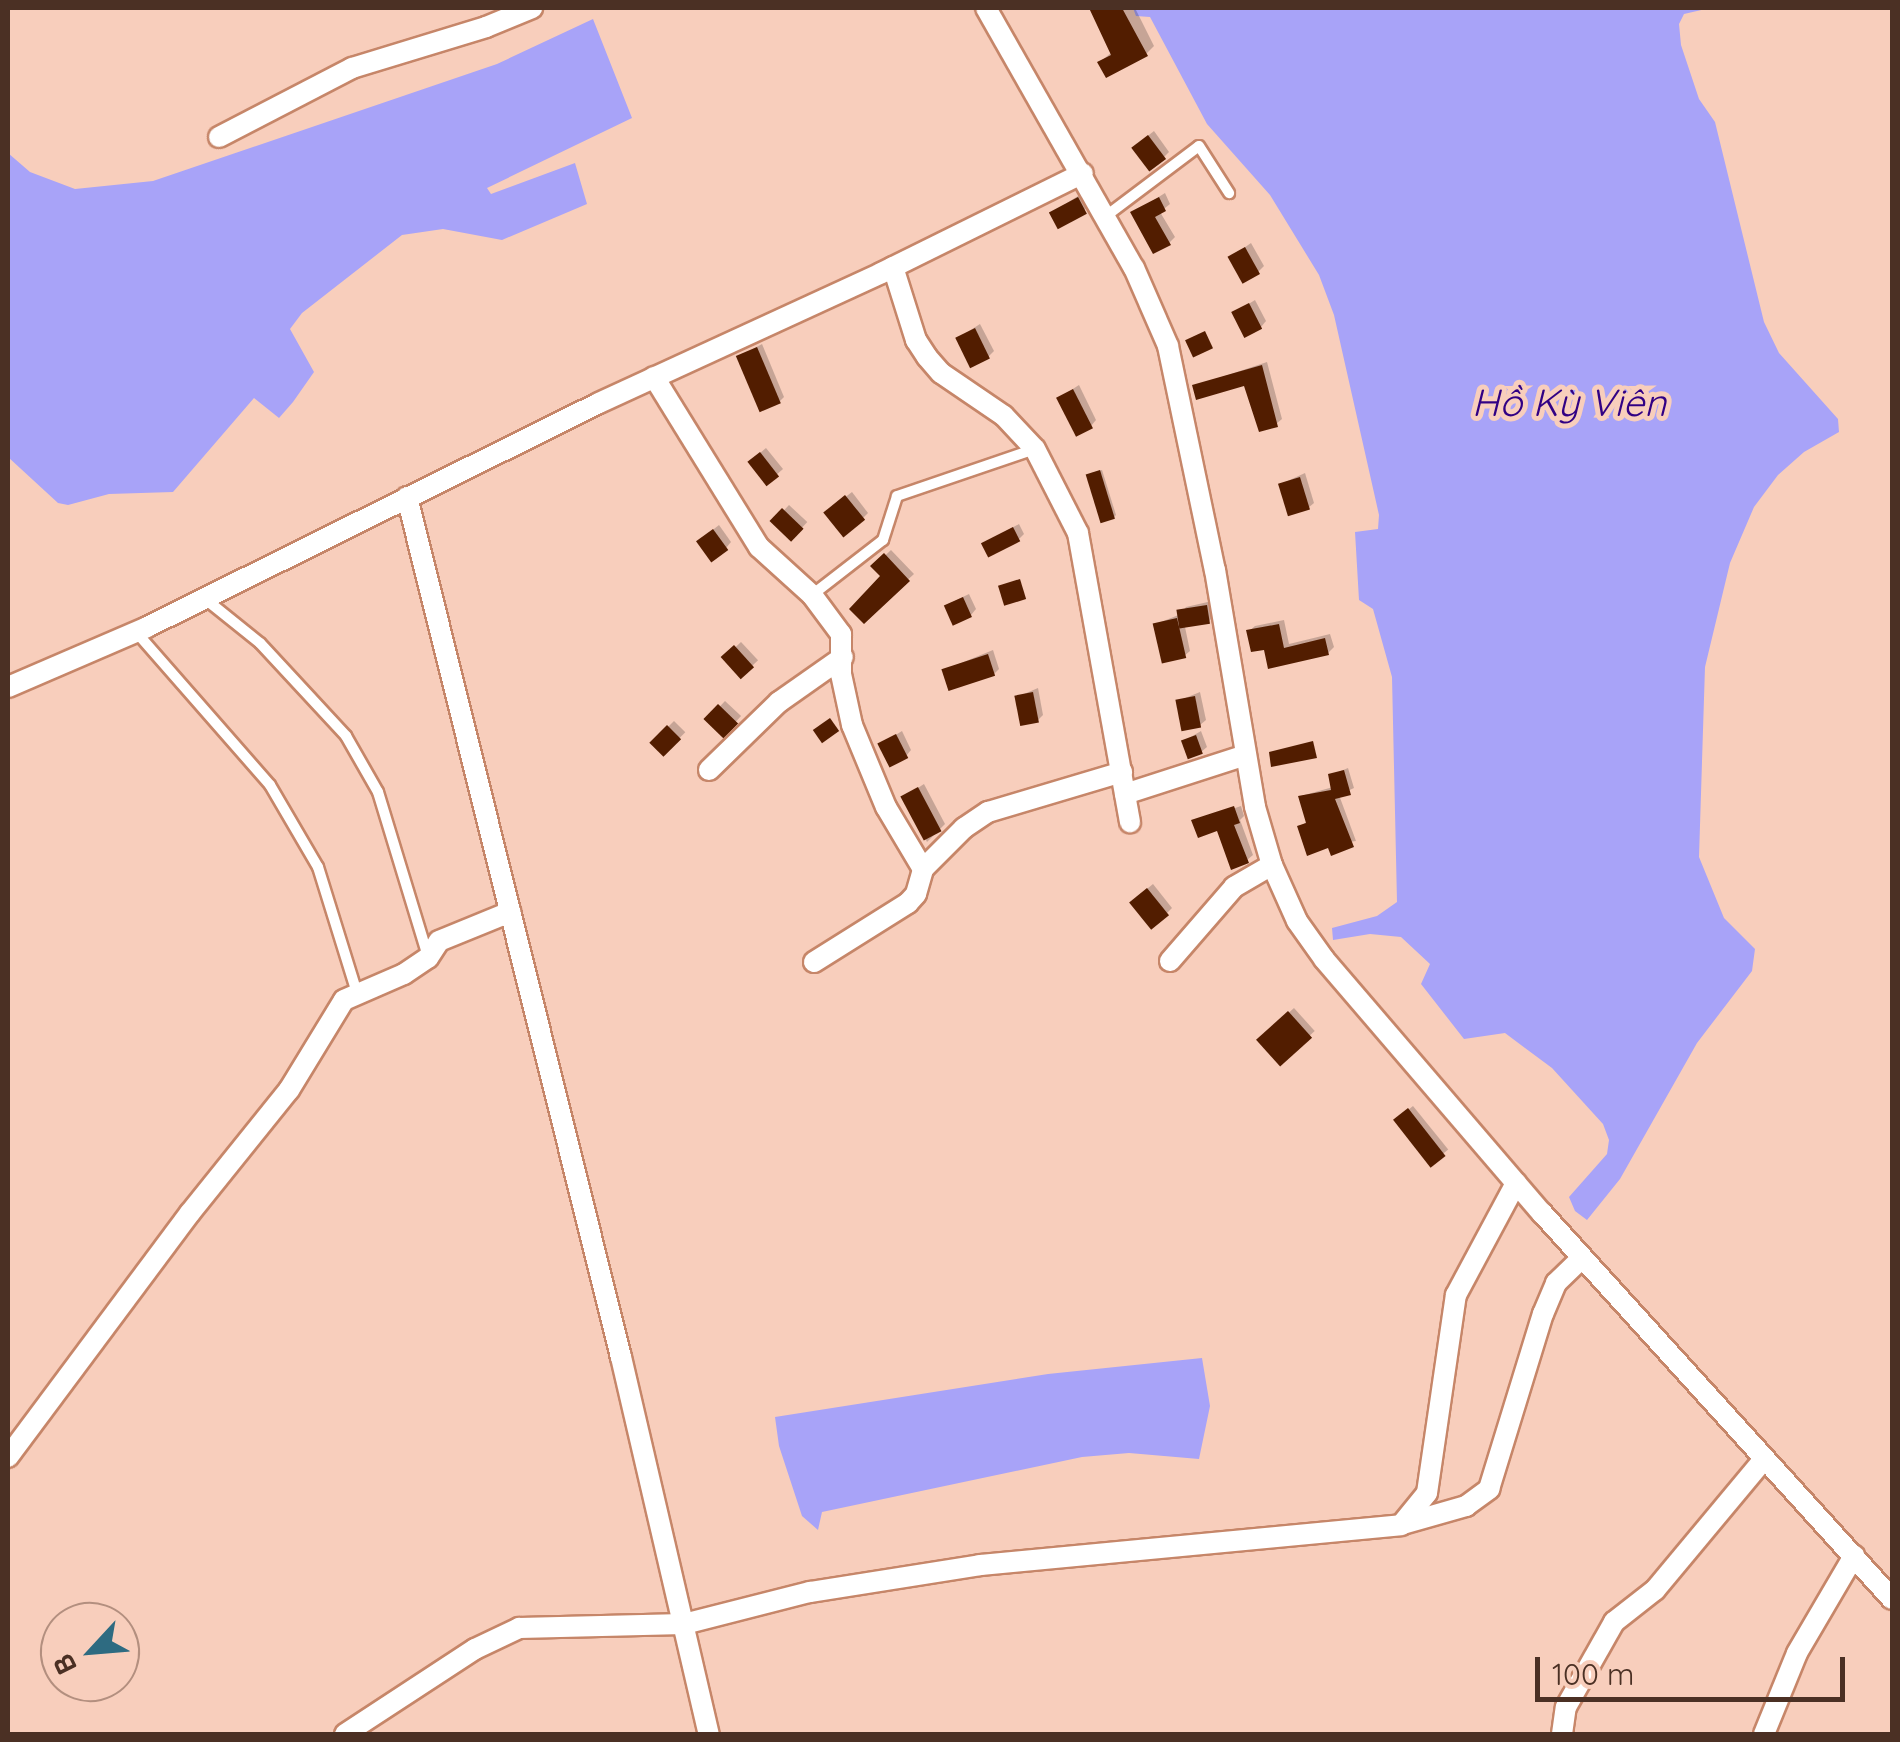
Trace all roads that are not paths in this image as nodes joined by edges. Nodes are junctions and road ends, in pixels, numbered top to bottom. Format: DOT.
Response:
graph roads {
  1 [pos="532,8"];
  2 [pos="986,8"];
  3 [pos="219,137"];
  4 [pos="1082,173"];
  5 [pos="1228,193"];
  6 [pos="1106,216"];
  7 [pos="893,267"];
  8 [pos="654,377"];
  9 [pos="1035,450"];
  10 [pos="406,497"];
  11 [pos="812,595"];
  12 [pos="204,598"];
  13 [pos="136,632"];
  14 [pos="843,657"];
  15 [pos="10,680"];
  16 [pos="1246,755"];
  17 [pos="709,770"];
  18 [pos="1122,772"];
  19 [pos="1125,794"];
  20 [pos="1130,822"];
  21 [pos="1272,865"];
  22 [pos="923,869"];
  23 [pos="510,912"];
  24 [pos="428,958"];
  25 [pos="814,962"];
  26 [pos="1170,962"];
  27 [pos="357,993"];
  28 [pos="1516,1183"];
  29 [pos="1582,1258"];
  30 [pos="8,1457"];
  31 [pos="1764,1459"];
  32 [pos="1401,1524"];
  33 [pos="1854,1556"];
  34 [pos="1882,1576"];
  35 [pos="1892,1599"];
  36 [pos="684,1624"];
  37 [pos="345,1734"];
  38 [pos="709,1734"];
  39 [pos="1562,1734"];
  40 [pos="1764,1734"];
  1 -- 3 [label="street"];
  2 -- 4 [label="street"];
  4 -- 6 [label="street"];
  4 -- 7 [label="street"];
  5 -- 6 [label="lane"];
  6 -- 16 [label="street"];
  7 -- 8 [label="street"];
  7 -- 9 [label="street"];
  8 -- 10 [label="street"];
  8 -- 11 [label="street"];
  9 -- 11 [label="lane"];
  9 -- 18 [label="street"];
  10 -- 12 [label="street"];
  10 -- 23 [label="street"];
  11 -- 14 [label="street"];
  12 -- 13 [label="street"];
  12 -- 24 [label="lane"];
  13 -- 15 [label="street"];
  13 -- 27 [label="lane"];
  14 -- 17 [label="street"];
  14 -- 22 [label="street"];
  16 -- 19 [label="street"];
  16 -- 21 [label="street"];
  18 -- 19 [label="street"];
  18 -- 22 [label="street"];
  19 -- 20 [label="street"];
  21 -- 26 [label="street"];
  21 -- 28 [label="street"];
  22 -- 25 [label="street"];
  23 -- 24 [label="street"];
  23 -- 36 [label="street"];
  24 -- 27 [label="street"];
  27 -- 30 [label="street"];
  28 -- 29 [label="street"];
  28 -- 32 [label="street"];
  29 -- 31 [label="street"];
  29 -- 32 [label="street"];
  31 -- 33 [label="street"];
  31 -- 39 [label="street"];
  32 -- 36 [label="street"];
  33 -- 34 [label="street"];
  33 -- 40 [label="street"];
  34 -- 35 [label="street"];
  36 -- 37 [label="street"];
  36 -- 38 [label="street"];
}
